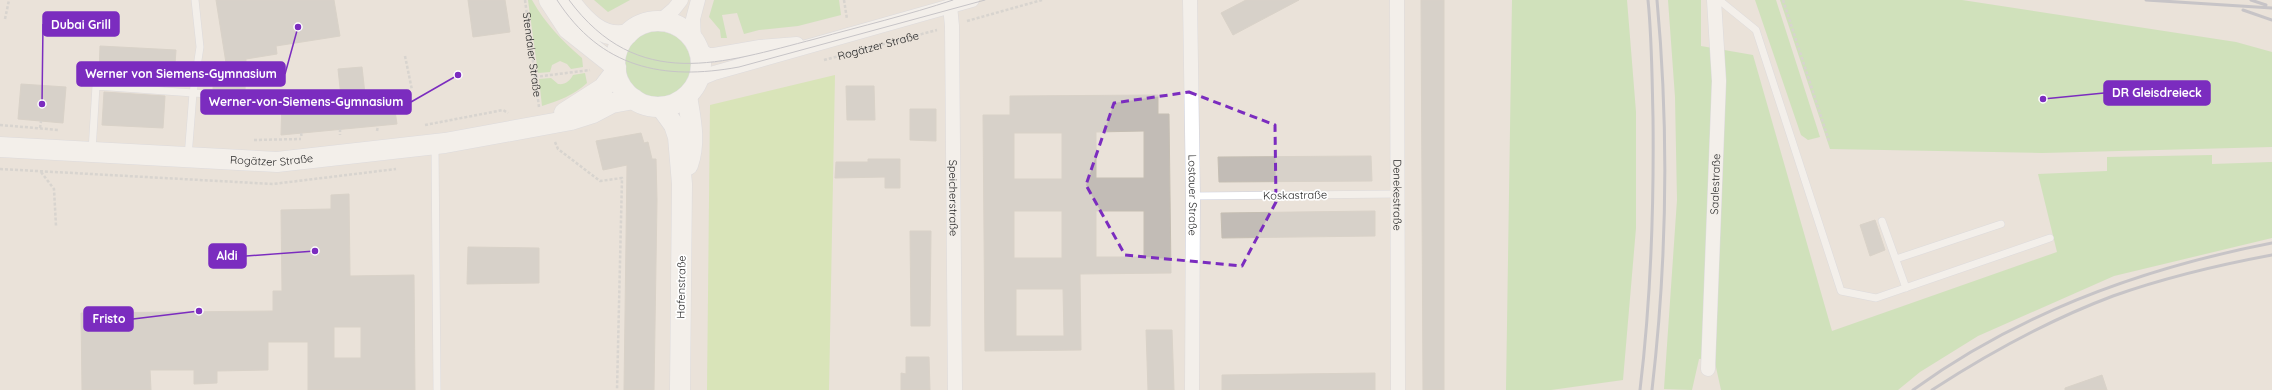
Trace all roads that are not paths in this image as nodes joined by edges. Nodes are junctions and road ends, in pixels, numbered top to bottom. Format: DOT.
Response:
graph roads {
  1 [pos="195,0"];
  2 [pos="549,0"];
  3 [pos="569,0"];
  4 [pos="681,0"];
  5 [pos="698,0"];
  6 [pos="1190,0"];
  7 [pos="1398,0"];
  8 [pos="1714,0"];
  9 [pos="1719,0"];
  10 [pos="967,1"];
  11 [pos="950,6"];
  12 [pos="660,21"];
  13 [pos="628,34"];
  14 [pos="827,41"];
  15 [pos="696,45"];
  16 [pos="606,65"];
  17 [pos="692,88"];
  18 [pos="193,93"];
  19 [pos="258,97"];
  20 [pos="634,99"];
  21 [pos="661,107"];
  22 [pos="540,117"];
  23 [pos="435,144"];
  24 [pos="0,147"];
  25 [pos="92,151"];
  26 [pos="188,158"];
  27 [pos="682,184"];
  28 [pos="1398,194"];
  29 [pos="1193,196"];
  30 [pos="1882,221"];
  31 [pos="2001,224"];
  32 [pos="2050,238"];
  33 [pos="1896,259"];
  34 [pos="1906,288"];
  35 [pos="1708,369"];
  36 [pos="437,390"];
  37 [pos="680,390"];
  38 [pos="955,390"];
  39 [pos="1192,390"];
  40 [pos="1398,390"];
  1 -- 18 [label="lane"];
  2 -- 16 [label="street"];
  3 -- 13 [label="street"];
  4 -- 12 [label="street"];
  5 -- 15 [label="street"];
  6 -- 29 [label="street, Lostauer Straße"];
  7 -- 28 [label="street, Denekestraße"];
  8 -- 35 [label="street, Saalestraße"];
  9 -- 34 [label="lane"];
  10 -- 11 [label="street, Rogätzer Straße"];
  11 -- 14 [label="street, Rogätzer Straße"];
  11 -- 38 [label="street, Speicherstraße"];
  12 -- 13 [label="street"];
  12 -- 15 [label="street"];
  13 -- 16 [label="street"];
  14 -- 15 [label="street, Rogätzer Straße"];
  14 -- 17 [label="street, Rogätzer Straße"];
  15 -- 17 [label="street"];
  16 -- 20 [label="street"];
  16 -- 22 [label="street, Rogätzer Straße"];
  17 -- 21 [label="street"];
  17 -- 27 [label="street, Hafenstraße"];
  18 -- 19 [label="lane"];
  18 -- 25 [label="lane"];
  18 -- 26 [label="lane"];
  20 -- 21 [label="street"];
  20 -- 22 [label="street, Rogätzer Straße"];
  21 -- 27 [label="street, Hafenstraße"];
  22 -- 23 [label="street, Rogätzer Straße"];
  23 -- 26 [label="street, Rogätzer Straße"];
  23 -- 36 [label="lane"];
  24 -- 25 [label="street, Rogätzer Straße"];
  25 -- 26 [label="street, Rogätzer Straße"];
  27 -- 37 [label="street, Hafenstraße"];
  28 -- 29 [label="lane, Koskastraße"];
  28 -- 40 [label="street, Denekestraße"];
  29 -- 39 [label="street, Lostauer Straße"];
  30 -- 33 [label="lane"];
  31 -- 33 [label="lane"];
  32 -- 34 [label="lane"];
  33 -- 34 [label="lane"];
}
